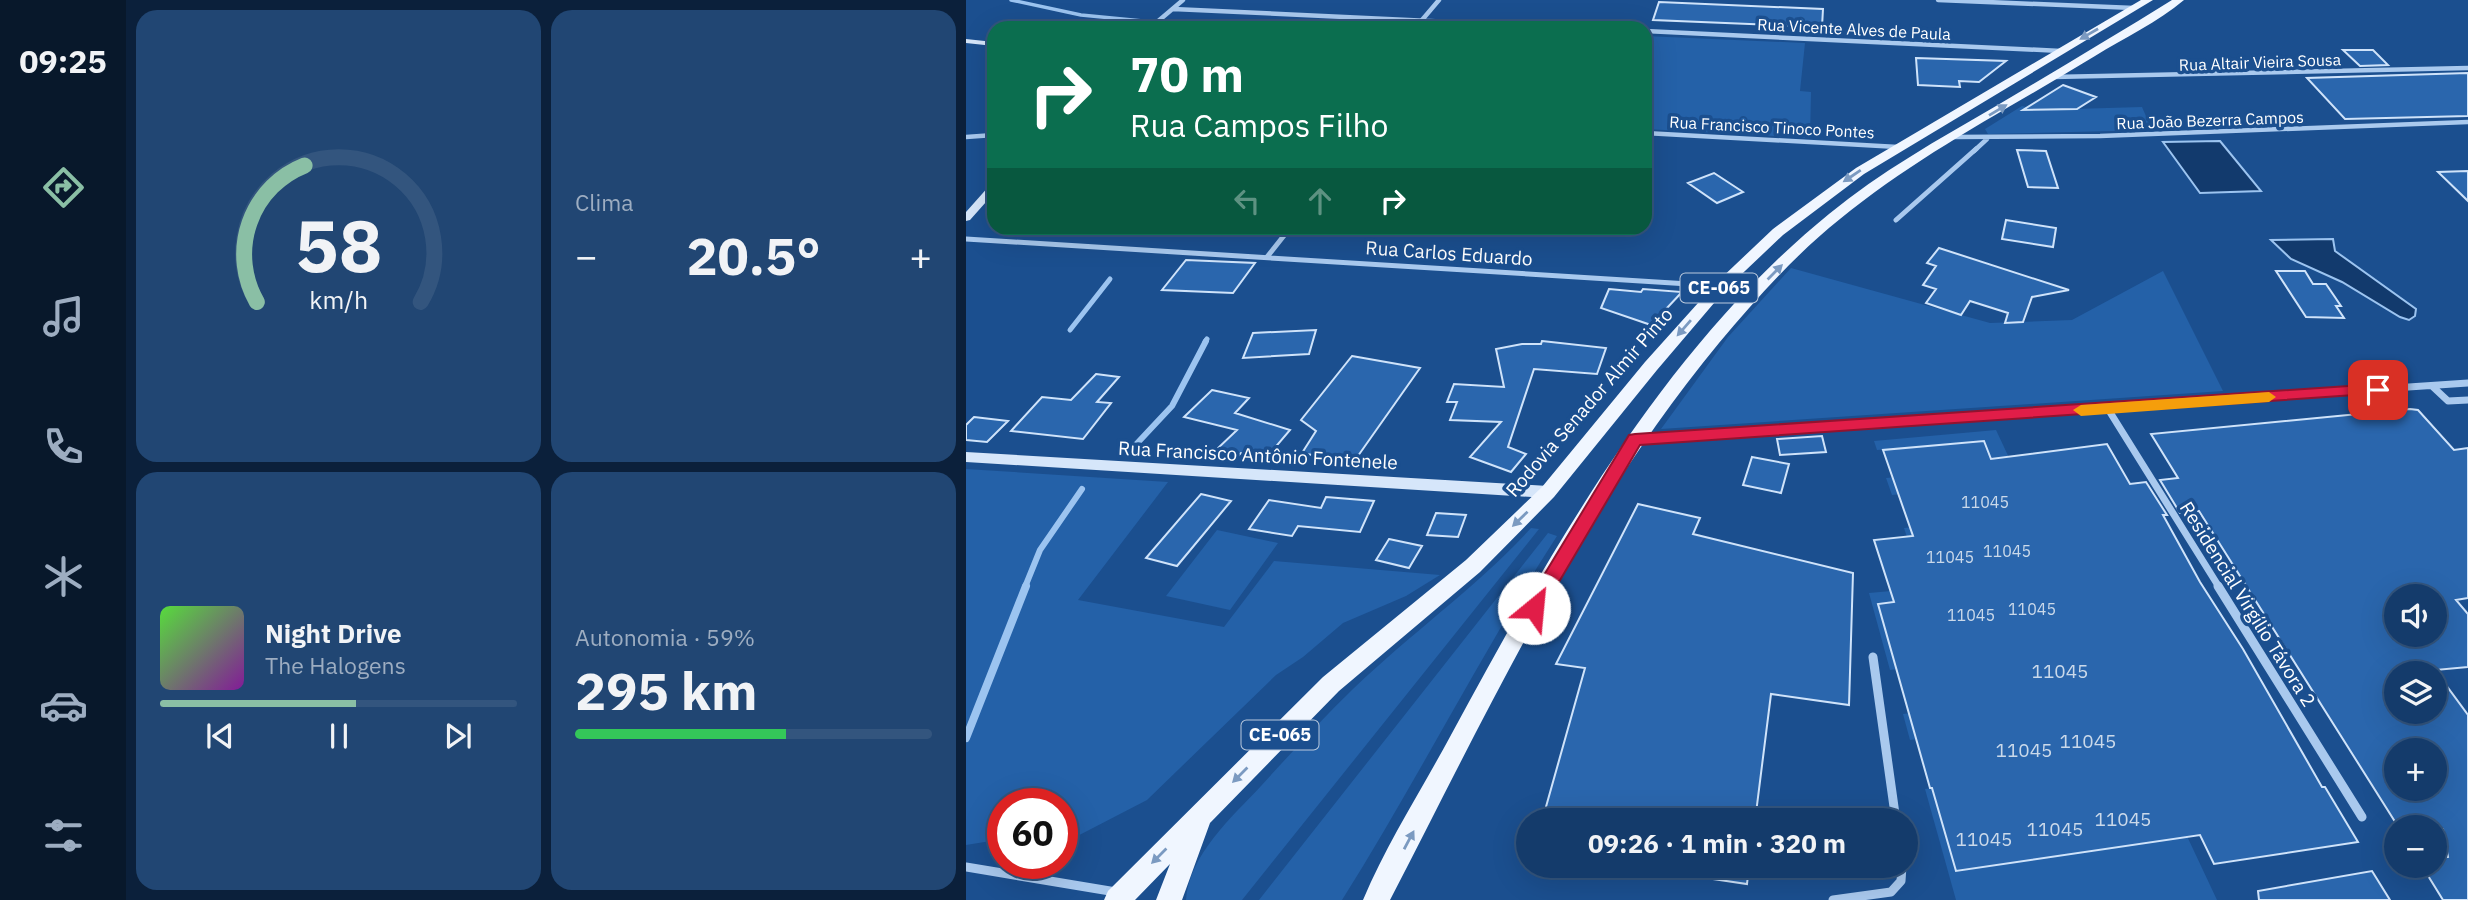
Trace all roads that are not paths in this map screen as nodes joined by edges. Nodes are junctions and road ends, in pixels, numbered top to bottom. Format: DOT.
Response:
graph roads {
  1 [pos="1183,0"];
  2 [pos="1439,0"];
  3 [pos="1938,0"];
  4 [pos="2148,0"];
  5 [pos="2179,0"];
  6 [pos="2134,8"];
  7 [pos="1173,9"];
  8 [pos="1422,20"];
  9 [pos="1158,21"];
  10 [pos="1440,21"];
  11 [pos="1652,31"];
  12 [pos="966,42"];
  13 [pos="987,44"];
  14 [pos="2061,51"];
  15 [pos="2468,68"];
  16 [pos="2052,77"];
  17 [pos="2468,122"];
  18 [pos="1652,133"];
  19 [pos="987,136"];
  20 [pos="966,137"];
  21 [pos="1952,137"];
  22 [pos="1988,139"];
  23 [pos="1898,146"];
  24 [pos="987,195"];
  25 [pos="966,218"];
  26 [pos="1896,220"];
  27 [pos="1284,235"];
  28 [pos="966,239"];
  29 [pos="1267,257"];
  30 [pos="1721,286"];
  31 [pos="2468,383"];
  32 [pos="2432,386"];
  33 [pos="2468,400"];
  34 [pos="2108,408"];
  35 [pos="1635,439"];
  36 [pos="966,457"];
  37 [pos="1548,492"];
  38 [pos="1873,657"];
  39 [pos="1894,808"];
  40 [pos="1202,812"];
  41 [pos="2362,817"];
  42 [pos="966,867"];
  43 [pos="1901,878"];
  44 [pos="1120,896"];
  45 [pos="1169,900"];
  46 [pos="1376,900"];
  47 [pos="1832,900"];
  1 -- 7 [label="street"];
  2 -- 8 [label="street"];
  3 -- 6 [label="street"];
  4 -- 6 [label="main road, Rodovia Senador Almir Pinto / CE-065"];
  5 -- 16 [label="main road, CE-065"];
  6 -- 14 [label="main road, Rodovia Senador Almir Pinto / CE-065, one-way"];
  7 -- 8 [label="street"];
  7 -- 9 [label="street"];
  8 -- 10 [label="street"];
  11 -- 14 [label="street, Rua Vicente Alves de Paula"];
  12 -- 13 [label="street"];
  14 -- 23 [label="main road, Rodovia Senador Almir Pinto / CE-065"];
  15 -- 16 [label="street, Rua Altair Vieira Sousa"];
  21 -- 16 [label="main road, CE-065, one-way"];
  17 -- 22 [label="street, Rua João Bezerra Campos"];
  18 -- 23 [label="street, Rua Francisco Tinoco Pontes"];
  19 -- 20 [label="street"];
  21 -- 22 [label="street, Rua João Bezerra Campos"];
  35 -- 21 [label="main road, CE-065, one-way"];
  22 -- 26 [label="street"];
  23 -- 30 [label="main road, Rodovia Senador Almir Pinto / CE-065, one-way"];
  24 -- 25 [label="street"];
  27 -- 29 [label="street"];
  28 -- 29 [label="street, Rua Carlos Eduardo"];
  29 -- 30 [label="street, Rua Carlos Eduardo"];
  30 -- 37 [label="main road, Rodovia Senador Almir Pinto / CE-065, one-way"];
  31 -- 32 [label="street"];
  32 -- 33 [label="street"];
  32 -- 34 [label="street"];
  34 -- 35 [label="street"];
  34 -- 41 [label="street, Residencial Virgílio Távora 2"];
  46 -- 35 [label="main road, CE-065, one-way"];
  36 -- 37 [label="street, Rua Francisco Antônio Fontenele"];
  37 -- 40 [label="main road, Rodovia Senador Almir Pinto / CE-065, one-way"];
  38 -- 39 [label="street"];
  40 -- 44 [label="main road, Rodovia Senador Almir Pinto / CE-065, one-way"];
  40 -- 45 [label="main road"];
  42 -- 44 [label="street"];
  43 -- 47 [label="street"];
}
